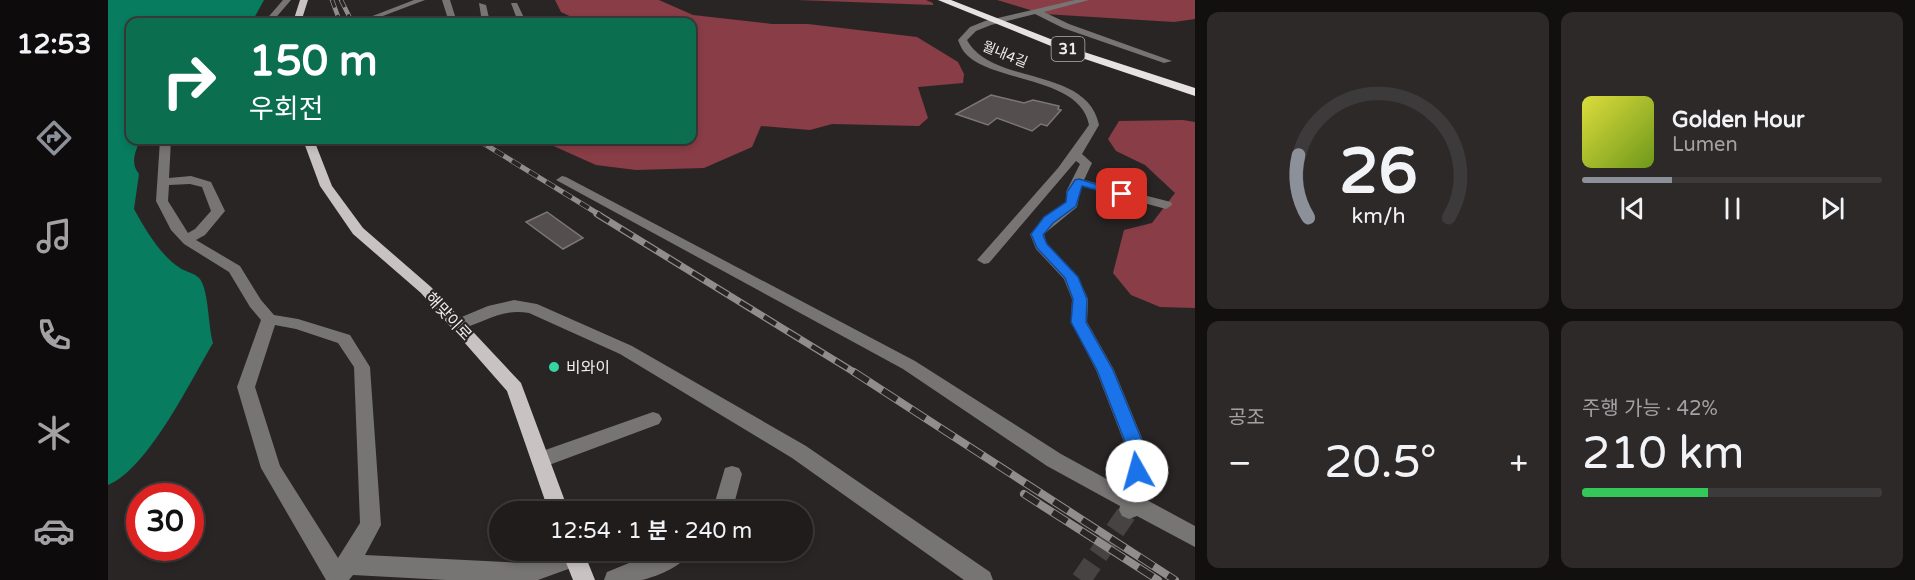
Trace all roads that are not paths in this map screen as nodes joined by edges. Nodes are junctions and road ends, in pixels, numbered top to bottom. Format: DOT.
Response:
graph roads {
  1 [pos="287,0"];
  2 [pos="304,0"];
  3 [pos="421,0"];
  4 [pos="446,0"];
  5 [pos="943,0"];
  6 [pos="956,0"];
  7 [pos="1084,0"];
  8 [pos="482,5"];
  9 [pos="514,5"];
  10 [pos="1035,11"];
  11 [pos="271,18"];
  12 [pos="298,18"];
  13 [pos="372,18"];
  14 [pos="451,18"];
  15 [pos="485,18"];
  16 [pos="520,18"];
  17 [pos="1167,61"];
  18 [pos="1195,86"];
  19 [pos="1195,92"];
  20 [pos="165,144"];
  21 [pos="310,144"];
  22 [pos="1075,154"];
  23 [pos="562,180"];
  24 [pos="163,182"];
  25 [pos="1079,182"];
  26 [pos="1166,205"];
  27 [pos="187,239"];
  28 [pos="984,260"];
  29 [pos="269,319"];
  30 [pos="458,325"];
  31 [pos="653,419"];
  32 [pos="541,460"];
  33 [pos="732,474"];
  34 [pos="555,501"];
  35 [pos="725,501"];
  36 [pos="1132,507"];
  37 [pos="1195,537"];
  38 [pos="556,561"];
  39 [pos="576,561"];
  40 [pos="663,561"];
  41 [pos="340,574"];
  42 [pos="584,580"];
  43 [pos="615,580"];
  44 [pos="982,580"];
  1 -- 11 [label="street"];
  2 -- 12 [label="main road"];
  3 -- 13 [label="street"];
  4 -- 14 [label="street"];
  5 -- 19 [label="highway, 31"];
  6 -- 18 [label="highway, 31"];
  7 -- 10 [label="street"];
  8 -- 15 [label="street"];
  9 -- 16 [label="street"];
  10 -- 17 [label="street"];
  10 -- 22 [label="street, 월내4길"];
  20 -- 24 [label="street"];
  21 -- 30 [label="main road, 해맞이로"];
  22 -- 25 [label="street"];
  22 -- 28 [label="street"];
  23 -- 36 [label="street"];
  24 -- 27 [label="street"];
  24 -- 27 [label="street"];
  25 -- 26 [label="street"];
  25 -- 36 [label="street"];
  27 -- 29 [label="street"];
  29 -- 41 [label="street"];
  29 -- 41 [label="street"];
  30 -- 32 [label="main road, 해맞이로"];
  30 -- 44 [label="street"];
  31 -- 32 [label="street"];
  32 -- 34 [label="main road, 해맞이로"];
  33 -- 35 [label="street"];
  36 -- 37 [label="street"];
  38 -- 41 [label="street"];
  39 -- 42 [label="main road"];
  40 -- 43 [label="street"];
}
